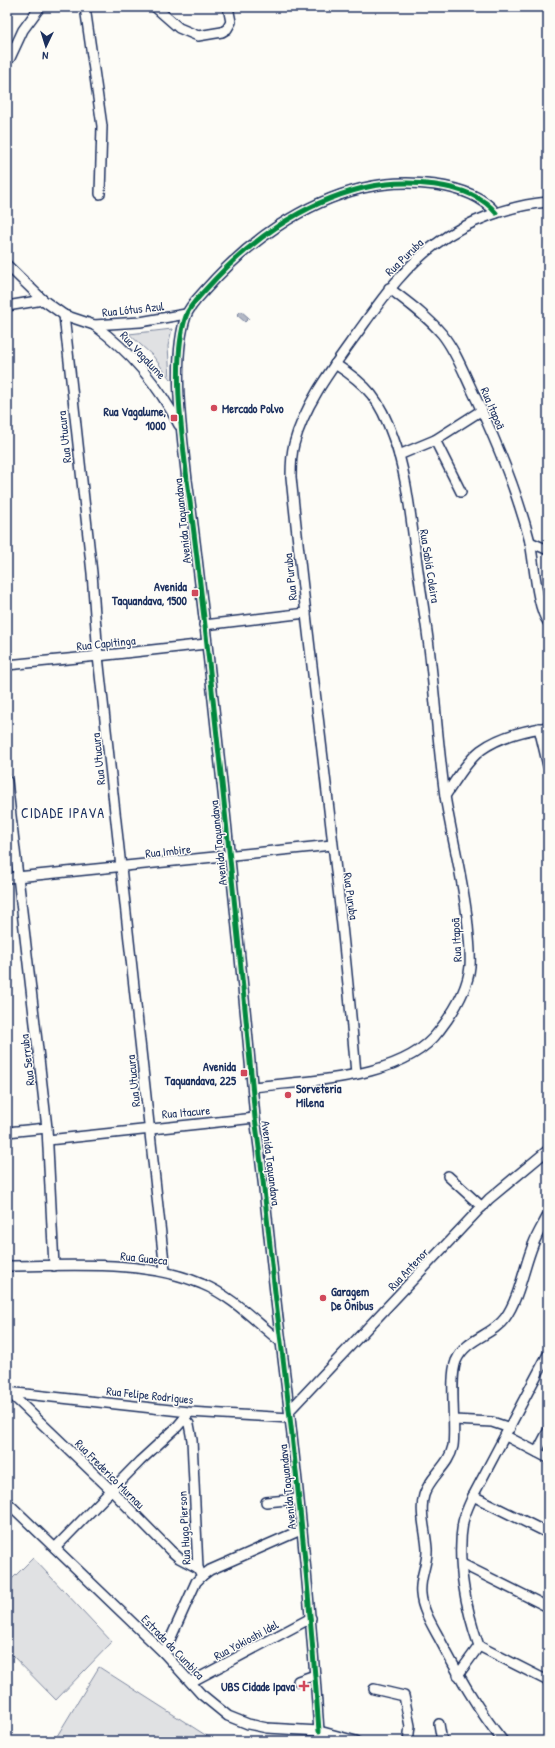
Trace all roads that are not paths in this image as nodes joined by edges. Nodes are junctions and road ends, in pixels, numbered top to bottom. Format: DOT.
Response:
graph roads {
  1 [pos="40,7"];
  2 [pos="85,7"];
  3 [pos="155,7"];
  4 [pos="228,7"];
  5 [pos="10,58"];
  6 [pos="100,194"];
  7 [pos="548,202"];
  8 [pos="496,213"];
  9 [pos="7,265"];
  10 [pos="389,288"];
  11 [pos="43,300"];
  12 [pos="7,306"];
  13 [pos="186,314"];
  14 [pos="64,316"];
  15 [pos="94,325"];
  16 [pos="335,364"];
  17 [pos="482,410"];
  18 [pos="180,427"];
  19 [pos="435,440"];
  20 [pos="399,456"];
  21 [pos="461,492"];
  22 [pos="530,542"];
  23 [pos="548,550"];
  24 [pos="306,613"];
  25 [pos="548,622"];
  26 [pos="204,625"];
  27 [pos="206,644"];
  28 [pos="98,656"];
  29 [pos="7,664"];
  30 [pos="543,728"];
  31 [pos="548,766"];
  32 [pos="7,781"];
  33 [pos="445,796"];
  34 [pos="332,845"];
  35 [pos="229,856"];
  36 [pos="123,868"];
  37 [pos="17,877"];
  38 [pos="7,878"];
  39 [pos="356,1074"];
  40 [pos="253,1087"];
  41 [pos="256,1118"];
  42 [pos="47,1128"];
  43 [pos="150,1128"];
  44 [pos="7,1132"];
  45 [pos="48,1140"];
  46 [pos="548,1150"];
  47 [pos="448,1176"];
  48 [pos="482,1207"];
  49 [pos="548,1215"];
  50 [pos="7,1266"];
  51 [pos="54,1266"];
  52 [pos="165,1271"];
  53 [pos="280,1342"];
  54 [pos="548,1354"];
  55 [pos="8,1392"];
  56 [pos="290,1414"];
  57 [pos="186,1416"];
  58 [pos="454,1420"];
  59 [pos="548,1431"];
  60 [pos="508,1432"];
  61 [pos="537,1452"];
  62 [pos="548,1458"];
  63 [pos="111,1490"];
  64 [pos="473,1496"];
  65 [pos="298,1499"];
  66 [pos="7,1502"];
  67 [pos="266,1502"];
  68 [pos="301,1530"];
  69 [pos="548,1533"];
  70 [pos="55,1548"];
  71 [pos="462,1564"];
  72 [pos="200,1572"];
  73 [pos="548,1607"];
  74 [pos="311,1618"];
  75 [pos="479,1646"];
  76 [pos="164,1653"];
  77 [pos="315,1675"];
  78 [pos="458,1675"];
  79 [pos="298,1681"];
  80 [pos="548,1681"];
  81 [pos="192,1682"];
  82 [pos="374,1689"];
  83 [pos="439,1724"];
  84 [pos="319,1731"];
  85 [pos="356,1741"];
  86 [pos="408,1741"];
  87 [pos="442,1741"];
  88 [pos="503,1741"];
  1 -- 5 [label="street"];
  2 -- 6 [label="street"];
  3 -- 4 [label="street"];
  7 -- 8 [label="street, Rua Puruba"];
  8 -- 10 [label="street, Rua Puruba"];
  8 -- 13 [label="street"];
  9 -- 11 [label="street, Rua Lótus Azul"];
  10 -- 16 [label="street, Rua Puruba"];
  10 -- 17 [label="street, Rua Itapoã"];
  11 -- 12 [label="street"];
  11 -- 14 [label="street, Rua Lótus Azul"];
  13 -- 15 [label="street, Rua Lótus Azul"];
  13 -- 18 [label="street, Avenida Taquandava"];
  14 -- 15 [label="street, Rua Lótus Azul"];
  14 -- 28 [label="street, Rua Utucura"];
  15 -- 18 [label="street, Rua Vagalume"];
  16 -- 20 [label="street, Rua Sabiá Coleira"];
  16 -- 24 [label="street, Rua Puruba"];
  17 -- 19 [label="street"];
  17 -- 22 [label="street, Rua Itapoã"];
  18 -- 26 [label="street, Avenida Taquandava"];
  19 -- 20 [label="street"];
  19 -- 21 [label="street"];
  20 -- 33 [label="street, Rua Sabiá Coleira"];
  22 -- 23 [label="street"];
  22 -- 25 [label="street, Rua Itapoã"];
  24 -- 26 [label="street"];
  24 -- 34 [label="street, Rua Puruba"];
  26 -- 27 [label="street, Avenida Taquandava"];
  27 -- 28 [label="street, Rua Capitinga"];
  27 -- 35 [label="street, Avenida Taquandava"];
  28 -- 29 [label="street, Rua Capitinga"];
  28 -- 36 [label="street, Rua Utucura"];
  30 -- 31 [label="street"];
  30 -- 33 [label="street"];
  32 -- 37 [label="street, Rua Serruba"];
  33 -- 39 [label="street, Rua Itapoã"];
  34 -- 35 [label="street, Rua Imbire"];
  34 -- 39 [label="street, Rua Puruba"];
  35 -- 36 [label="street, Rua Imbire"];
  35 -- 40 [label="street, Avenida Taquandava"];
  36 -- 37 [label="street, Rua Imbire"];
  36 -- 43 [label="street, Rua Utucura"];
  37 -- 38 [label="street, Rua Imbire"];
  37 -- 42 [label="street, Rua Serruba"];
  39 -- 40 [label="street, Rua Itapoã"];
  40 -- 41 [label="street, Avenida Taquandava"];
  41 -- 43 [label="street, Rua Itacure"];
  41 -- 53 [label="street, Avenida Taquandava"];
  42 -- 44 [label="street"];
  42 -- 45 [label="street, Rua Serruba"];
  43 -- 45 [label="street, Rua Itacure"];
  43 -- 52 [label="street, Rua Utucura"];
  45 -- 51 [label="street, Rua Serruba"];
  46 -- 48 [label="street, Rua Antenor"];
  47 -- 48 [label="street"];
  48 -- 56 [label="street, Rua Antenor"];
  49 -- 58 [label="street"];
  50 -- 51 [label="street, Rua Guaeca"];
  51 -- 52 [label="street, Rua Guaeca"];
  52 -- 53 [label="street, Rua Guaeca"];
  53 -- 56 [label="street, Avenida Taquandava"];
  54 -- 60 [label="street"];
  55 -- 57 [label="street, Rua Felipe Rodrigues"];
  55 -- 63 [label="street, Rua Frederico Murnau"];
  56 -- 57 [label="street, Rua Felipe Rodrigues"];
  56 -- 65 [label="street, Avenida Taquandava"];
  57 -- 63 [label="street"];
  57 -- 72 [label="street, Rua Hugo Pierson"];
  58 -- 60 [label="street"];
  58 -- 78 [label="street"];
  59 -- 61 [label="street"];
  60 -- 61 [label="street"];
  60 -- 64 [label="street"];
  61 -- 62 [label="street"];
  63 -- 70 [label="street"];
  63 -- 72 [label="street, Rua Frederico Murnau"];
  64 -- 69 [label="street"];
  64 -- 71 [label="street"];
  65 -- 67 [label="street"];
  65 -- 68 [label="street, Avenida Taquandava"];
  66 -- 70 [label="street, Estrada da Cumbica"];
  68 -- 72 [label="street"];
  68 -- 74 [label="street, Avenida Taquandava"];
  70 -- 76 [label="street, Estrada da Cumbica"];
  71 -- 73 [label="street"];
  71 -- 75 [label="street"];
  72 -- 76 [label="street, Rua Hugo Pierson"];
  74 -- 77 [label="street, Avenida Taquandava"];
  74 -- 81 [label="street, Rua Yokioshi Idel"];
  75 -- 78 [label="street"];
  75 -- 80 [label="street"];
  76 -- 81 [label="street, Estrada da Cumbica"];
  77 -- 79 [label="street"];
  77 -- 84 [label="street, Avenida Taquandava"];
  78 -- 88 [label="street"];
  81 -- 84 [label="street, Estrada da Cumbica"];
  82 -- 86 [label="street"];
  83 -- 87 [label="street"];
  84 -- 85 [label="street, Estrada da Cumbica"];
}
